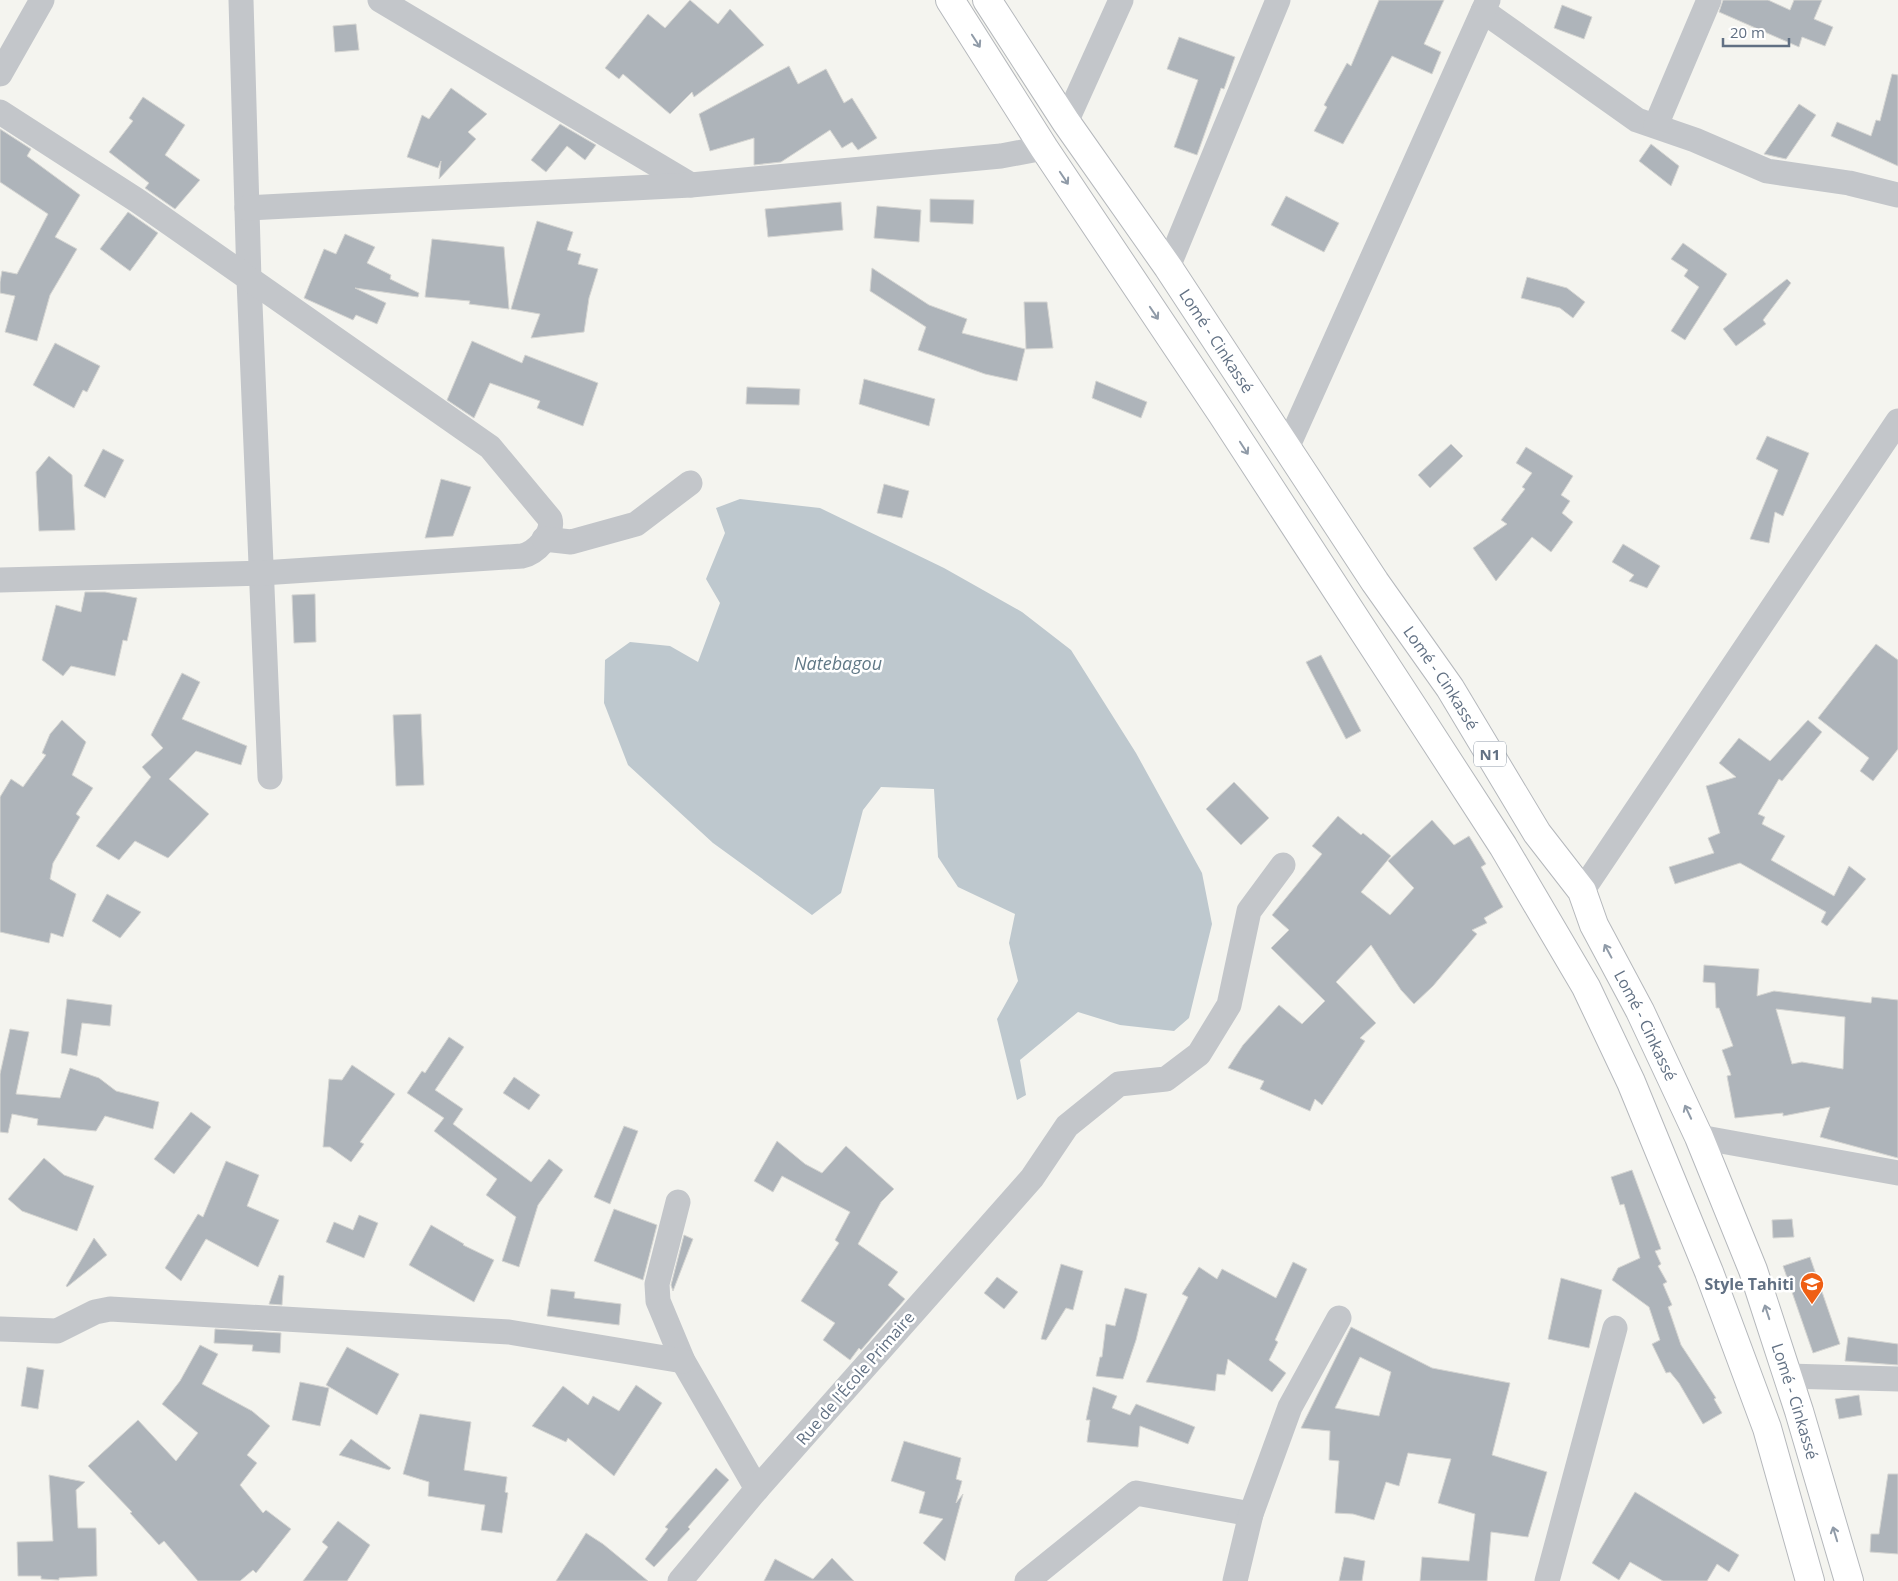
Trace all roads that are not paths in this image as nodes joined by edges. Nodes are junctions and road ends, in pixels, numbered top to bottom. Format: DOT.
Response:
graph roads {
  1 [pos="42,0"];
  2 [pos="240,0"];
  3 [pos="380,0"];
  4 [pos="950,0"];
  5 [pos="987,0"];
  6 [pos="1121,0"];
  7 [pos="1278,0"];
  8 [pos="1709,0"];
  9 [pos="1485,5"];
  10 [pos="0,74"];
  11 [pos="0,112"];
  12 [pos="1066,122"];
  13 [pos="1656,125"];
  14 [pos="1044,148"];
  15 [pos="691,186"];
  16 [pos="1898,195"];
  17 [pos="247,208"];
  18 [pos="1168,267"];
  19 [pos="249,280"];
  20 [pos="1898,421"];
  21 [pos="1287,448"];
  22 [pos="690,483"];
  23 [pos="544,539"];
  24 [pos="262,573"];
  25 [pos="0,580"];
  26 [pos="270,777"];
  27 [pos="1283,866"];
  28 [pos="1582,891"];
  29 [pos="1700,1137"];
  30 [pos="1898,1173"];
  31 [pos="678,1202"];
  32 [pos="1339,1318"];
  33 [pos="1615,1328"];
  34 [pos="0,1329"];
  35 [pos="683,1361"];
  36 [pos="1787,1376"];
  37 [pos="1898,1378"];
  38 [pos="757,1489"];
  39 [pos="1251,1514"];
  40 [pos="680,1581"];
  41 [pos="1027,1581"];
  42 [pos="1235,1581"];
  43 [pos="1547,1581"];
  44 [pos="1810,1581"];
  45 [pos="1849,1581"];
  1 -- 10 [label="street"];
  2 -- 17 [label="street"];
  3 -- 15 [label="street"];
  4 -- 14 [label="highway, N1, one-way"];
  5 -- 12 [label="highway, Lomé - Cinkassé / N1"];
  6 -- 12 [label="street"];
  7 -- 18 [label="street"];
  8 -- 13 [label="street"];
  9 -- 13 [label="street"];
  9 -- 21 [label="street"];
  11 -- 19 [label="street"];
  12 -- 18 [label="highway, Lomé - Cinkassé / N1"];
  13 -- 16 [label="street"];
  14 -- 15 [label="street"];
  14 -- 44 [label="highway, N1, one-way"];
  15 -- 17 [label="street"];
  17 -- 19 [label="street"];
  18 -- 21 [label="highway, Lomé - Cinkassé / N1"];
  19 -- 23 [label="street"];
  19 -- 24 [label="street"];
  20 -- 28 [label="street"];
  21 -- 28 [label="highway, Lomé - Cinkassé / N1"];
  22 -- 23 [label="street"];
  23 -- 24 [label="street"];
  24 -- 25 [label="street"];
  24 -- 26 [label="street"];
  27 -- 38 [label="street, Rue de l'École Primaire"];
  29 -- 28 [label="highway, Lomé - Cinkassé / N1, one-way"];
  29 -- 30 [label="street"];
  36 -- 29 [label="highway, Lomé - Cinkassé / N1, one-way"];
  31 -- 35 [label="street"];
  32 -- 39 [label="street"];
  33 -- 43 [label="street"];
  34 -- 35 [label="street"];
  35 -- 38 [label="street"];
  36 -- 37 [label="street"];
  45 -- 36 [label="highway, Lomé - Cinkassé / N1, one-way"];
  38 -- 40 [label="street, Rue de l'École Primaire"];
  39 -- 41 [label="street"];
  39 -- 42 [label="street"];
}
